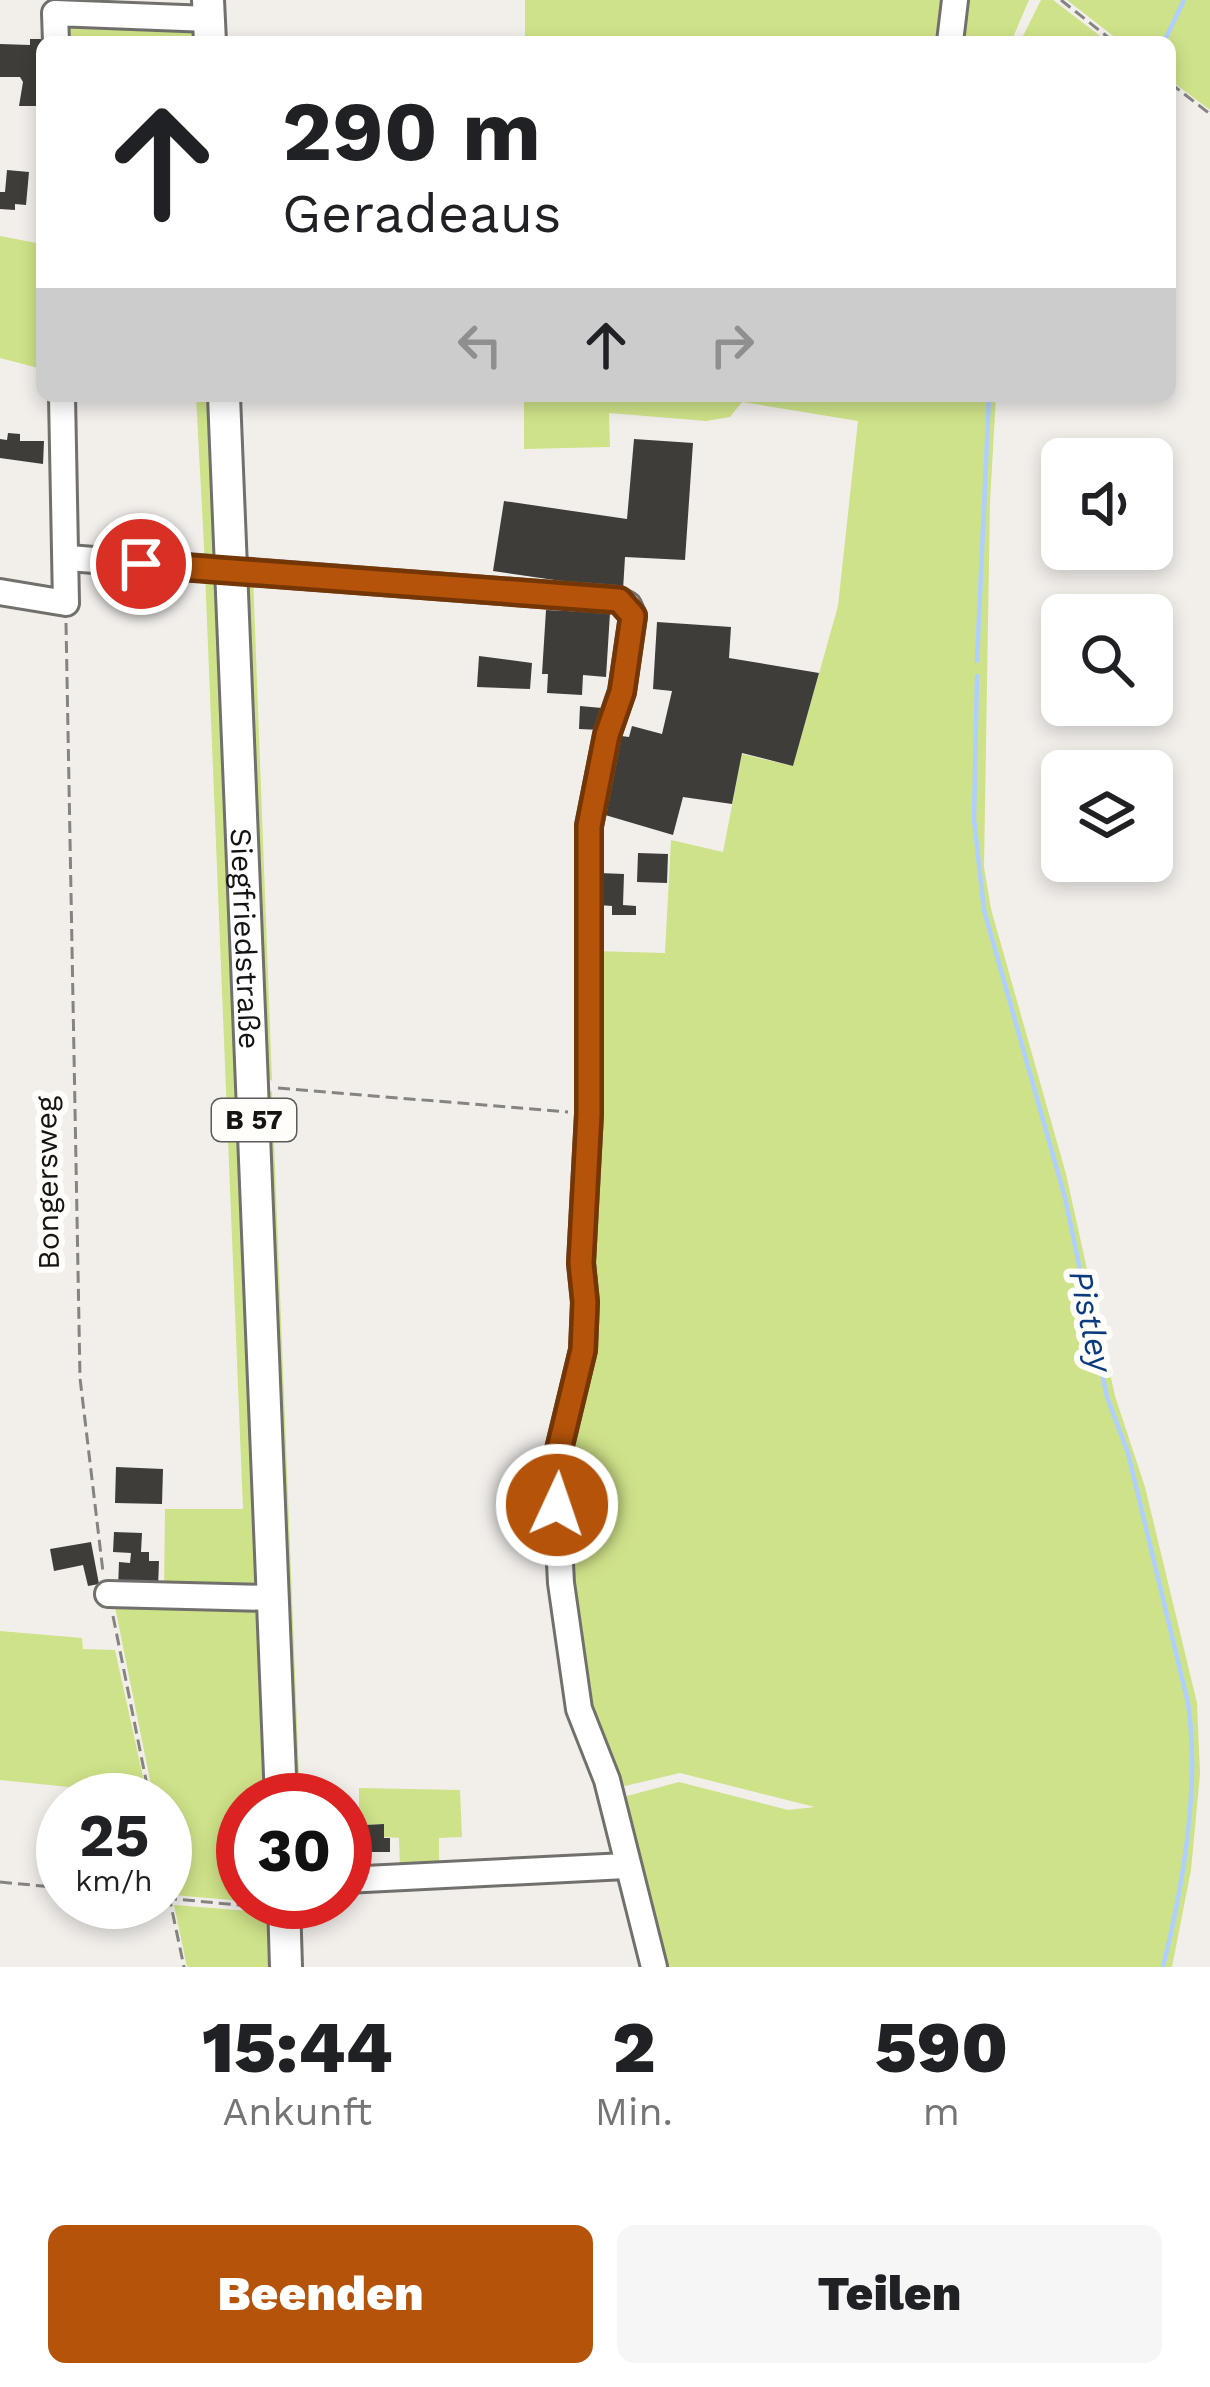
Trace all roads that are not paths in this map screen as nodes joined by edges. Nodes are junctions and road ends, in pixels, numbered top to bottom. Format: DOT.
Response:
graph roads {
  1 [pos="955,0"];
  2 [pos="209,20"];
  3 [pos="56,36"];
  4 [pos="951,36"];
  5 [pos="62,402"];
  6 [pos="224,402"];
  7 [pos="68,558"];
  8 [pos="231,569"];
  9 [pos="0,592"];
  10 [pos="108,1594"];
  11 [pos="271,1598"];
  12 [pos="280,1773"];
  13 [pos="626,1866"];
  14 [pos="372,1879"];
  15 [pos="285,1929"];
  16 [pos="286,1967"];
  17 [pos="654,1967"];
  1 -- 4 [label="street"];
  2 -- 3 [label="street"];
  5 -- 7 [label="street"];
  6 -- 8 [label="main road, B 57"];
  7 -- 8 [label="street"];
  7 -- 9 [label="street"];
  8 -- 11 [label="main road, Siegfriedstraße / B 57"];
  8 -- 13 [label="street"];
  10 -- 11 [label="street"];
  11 -- 12 [label="main road, Siegfriedstraße / B 57"];
  13 -- 14 [label="street"];
  13 -- 17 [label="street"];
  15 -- 16 [label="main road"];
}
